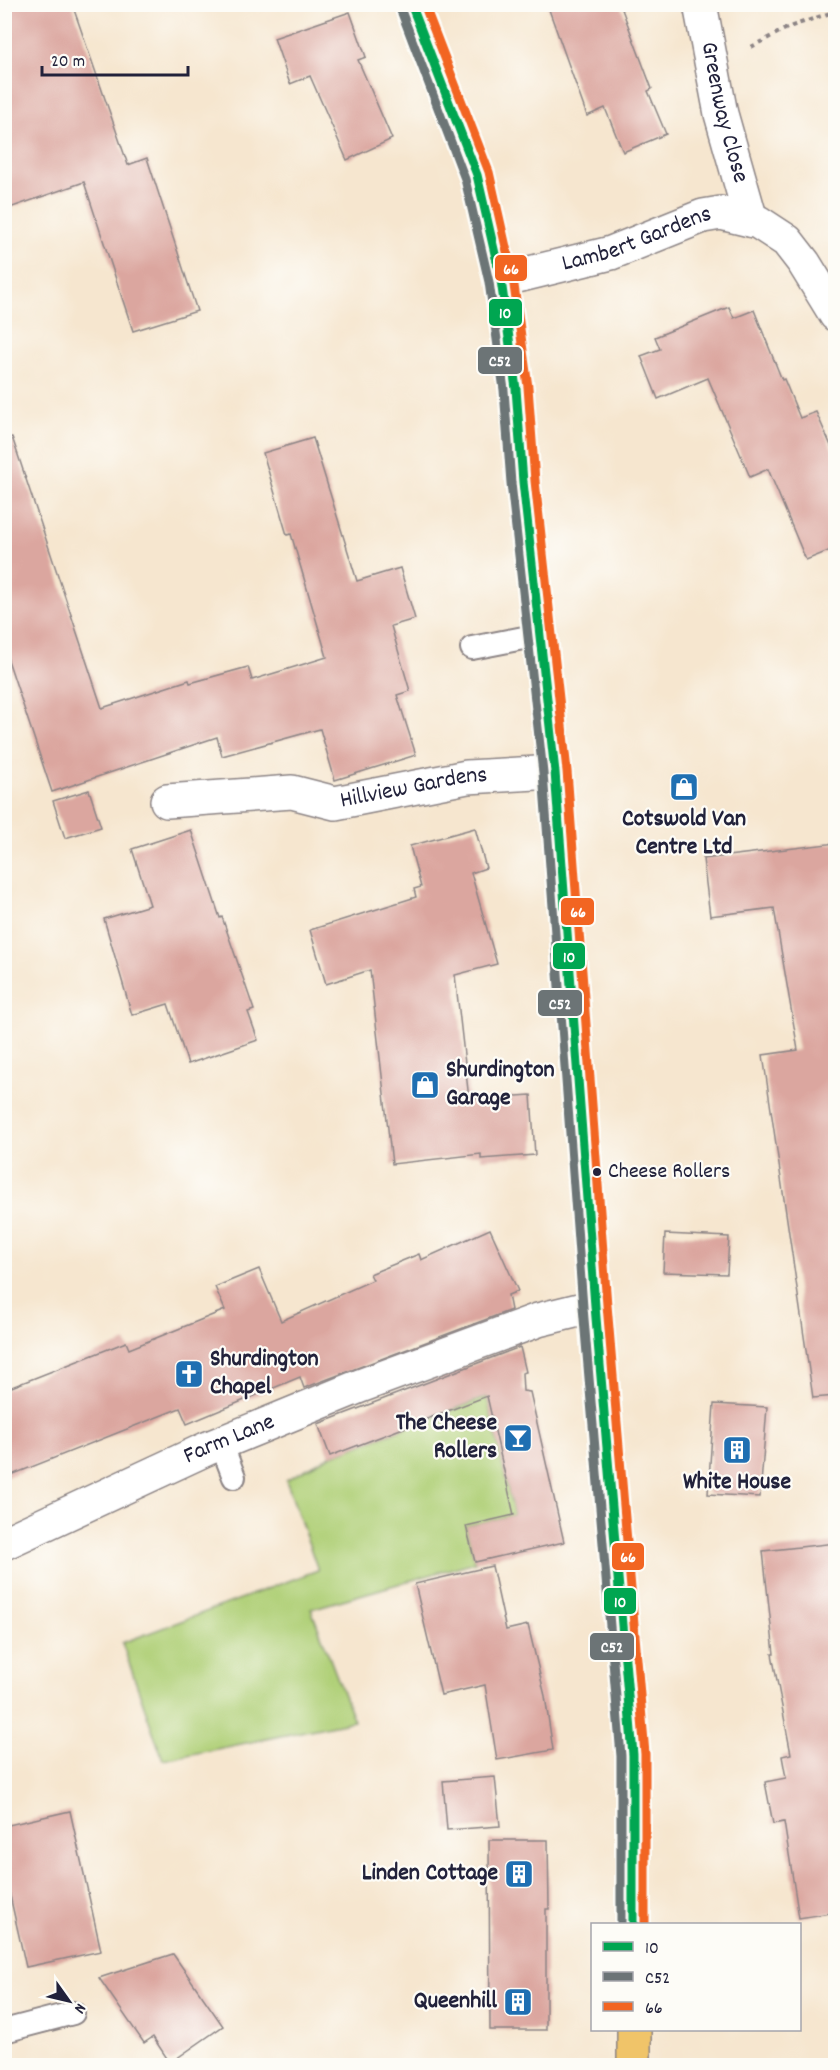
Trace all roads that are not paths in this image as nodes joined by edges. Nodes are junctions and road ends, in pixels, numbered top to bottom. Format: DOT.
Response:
graph roads {
  1 [pos="411,4"];
  2 [pos="700,4"];
  3 [pos="751,220"];
  4 [pos="501,280"];
  5 [pos="836,315"];
  6 [pos="539,635"];
  7 [pos="472,648"];
  8 [pos="555,772"];
  9 [pos="167,801"];
  10 [pos="595,1306"];
  11 [pos="221,1443"];
  12 [pos="234,1477"];
  13 [pos="4,1543"];
  14 [pos="633,1923"];
  15 [pos="73,2013"];
  16 [pos="4,2031"];
  17 [pos="634,2031"];
  18 [pos="634,2066"];
  1 -- 4 [label="main road"];
  2 -- 3 [label="street, Greenway Close"];
  3 -- 4 [label="street, Lambert Gardens"];
  3 -- 5 [label="street, Lambert Gardens"];
  4 -- 6 [label="main road"];
  6 -- 7 [label="lane"];
  6 -- 8 [label="main road"];
  8 -- 9 [label="street, Hillview Gardens"];
  8 -- 10 [label="main road"];
  10 -- 11 [label="street, Farm Lane"];
  10 -- 14 [label="main road"];
  11 -- 12 [label="lane"];
  11 -- 13 [label="street, Farm Lane"];
  15 -- 16 [label="lane"];
  17 -- 18 [label="main road"];
}
